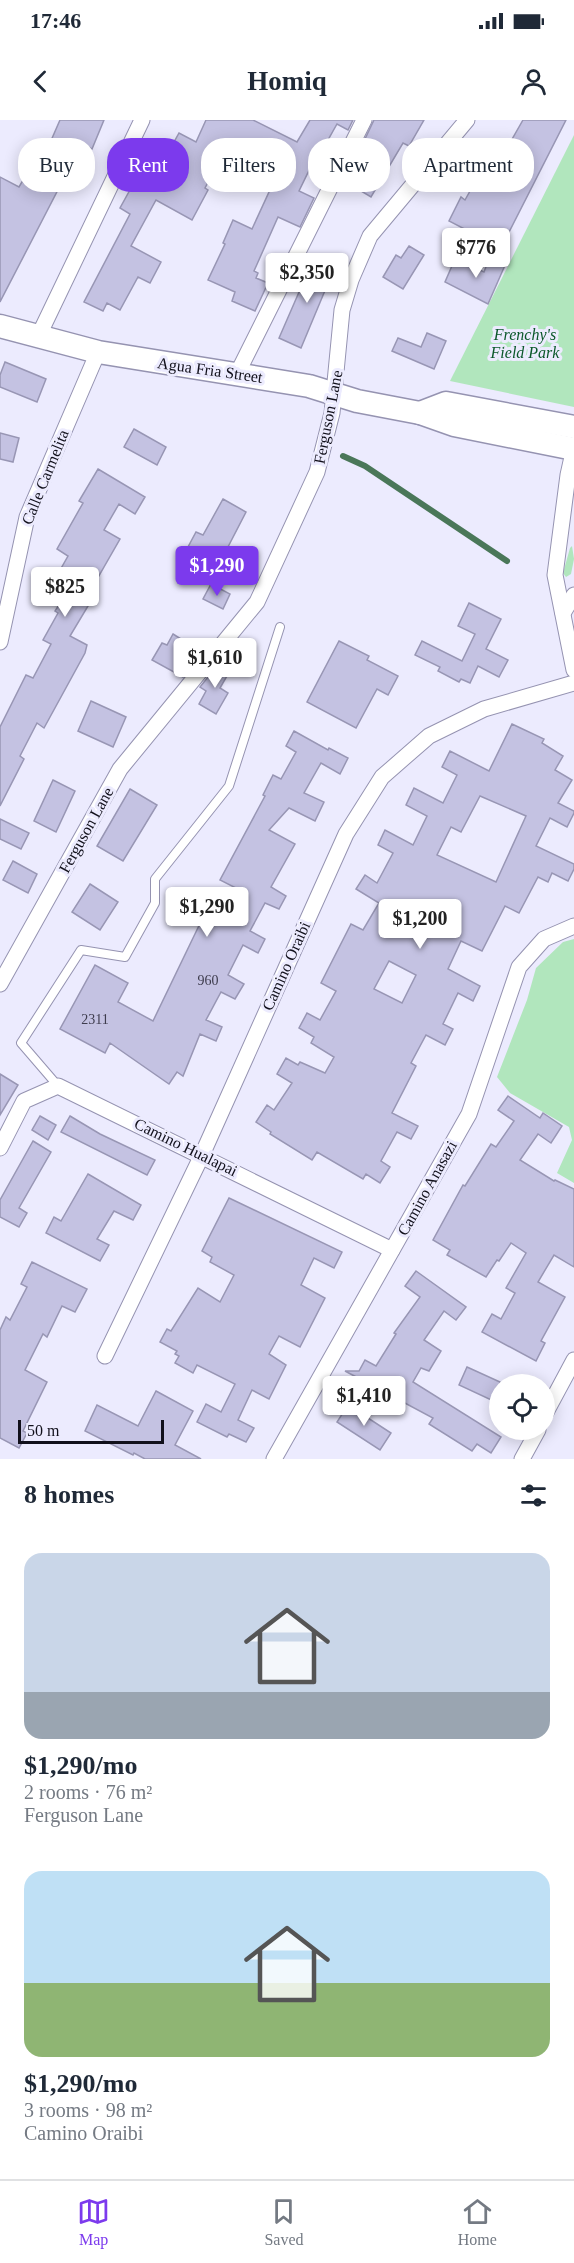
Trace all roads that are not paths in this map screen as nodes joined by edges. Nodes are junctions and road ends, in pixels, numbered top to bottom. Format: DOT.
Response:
graph roads {
  1 [pos="142,120"];
  2 [pos="364,120"];
  3 [pos="467,120"];
  4 [pos="0,326"];
  5 [pos="39,335"];
  6 [pos="98,352"];
  7 [pos="237,374"];
  8 [pos="334,393"];
  9 [pos="574,443"];
  10 [pos="569,520"];
  11 [pos="574,595"];
  12 [pos="563,613"];
  13 [pos="279,627"];
  14 [pos="0,642"];
  15 [pos="574,670"];
  16 [pos="574,683"];
  17 [pos="574,926"];
  18 [pos="0,984"];
  19 [pos="58,1086"];
  20 [pos="0,1148"];
  21 [pos="202,1155"];
  22 [pos="392,1251"];
  23 [pos="105,1356"];
  24 [pos="574,1360"];
  25 [pos="555,1395"];
  26 [pos="532,1440"];
  27 [pos="274,1459"];
  28 [pos="522,1459"];
  1 -- 5 [label="street"];
  2 -- 7 [label="street"];
  3 -- 8 [label="street, Ferguson Lane"];
  4 -- 5 [label="street, Agua Fria Street"];
  5 -- 6 [label="street, Agua Fria Street"];
  6 -- 7 [label="street, Agua Fria Street"];
  6 -- 14 [label="street, Calle Carmelita"];
  7 -- 8 [label="street, Agua Fria Street"];
  8 -- 9 [label="street, Agua Fria Street"];
  8 -- 18 [label="street, Ferguson Lane"];
  9 -- 10 [label="street"];
  10 -- 12 [label="street"];
  11 -- 12 [label="street"];
  12 -- 15 [label="street"];
  13 -- 19 [label="lane"];
  16 -- 21 [label="street, Camino Oraibi"];
  17 -- 22 [label="street, Camino Anasazi"];
  19 -- 20 [label="street"];
  19 -- 21 [label="street, Camino Hualapai"];
  21 -- 22 [label="street, Camino Hualapai"];
  21 -- 23 [label="street, Camino Oraibi"];
  22 -- 27 [label="street, Camino Anasazi"];
  24 -- 25 [label="street"];
  26 -- 28 [label="street"];
}
